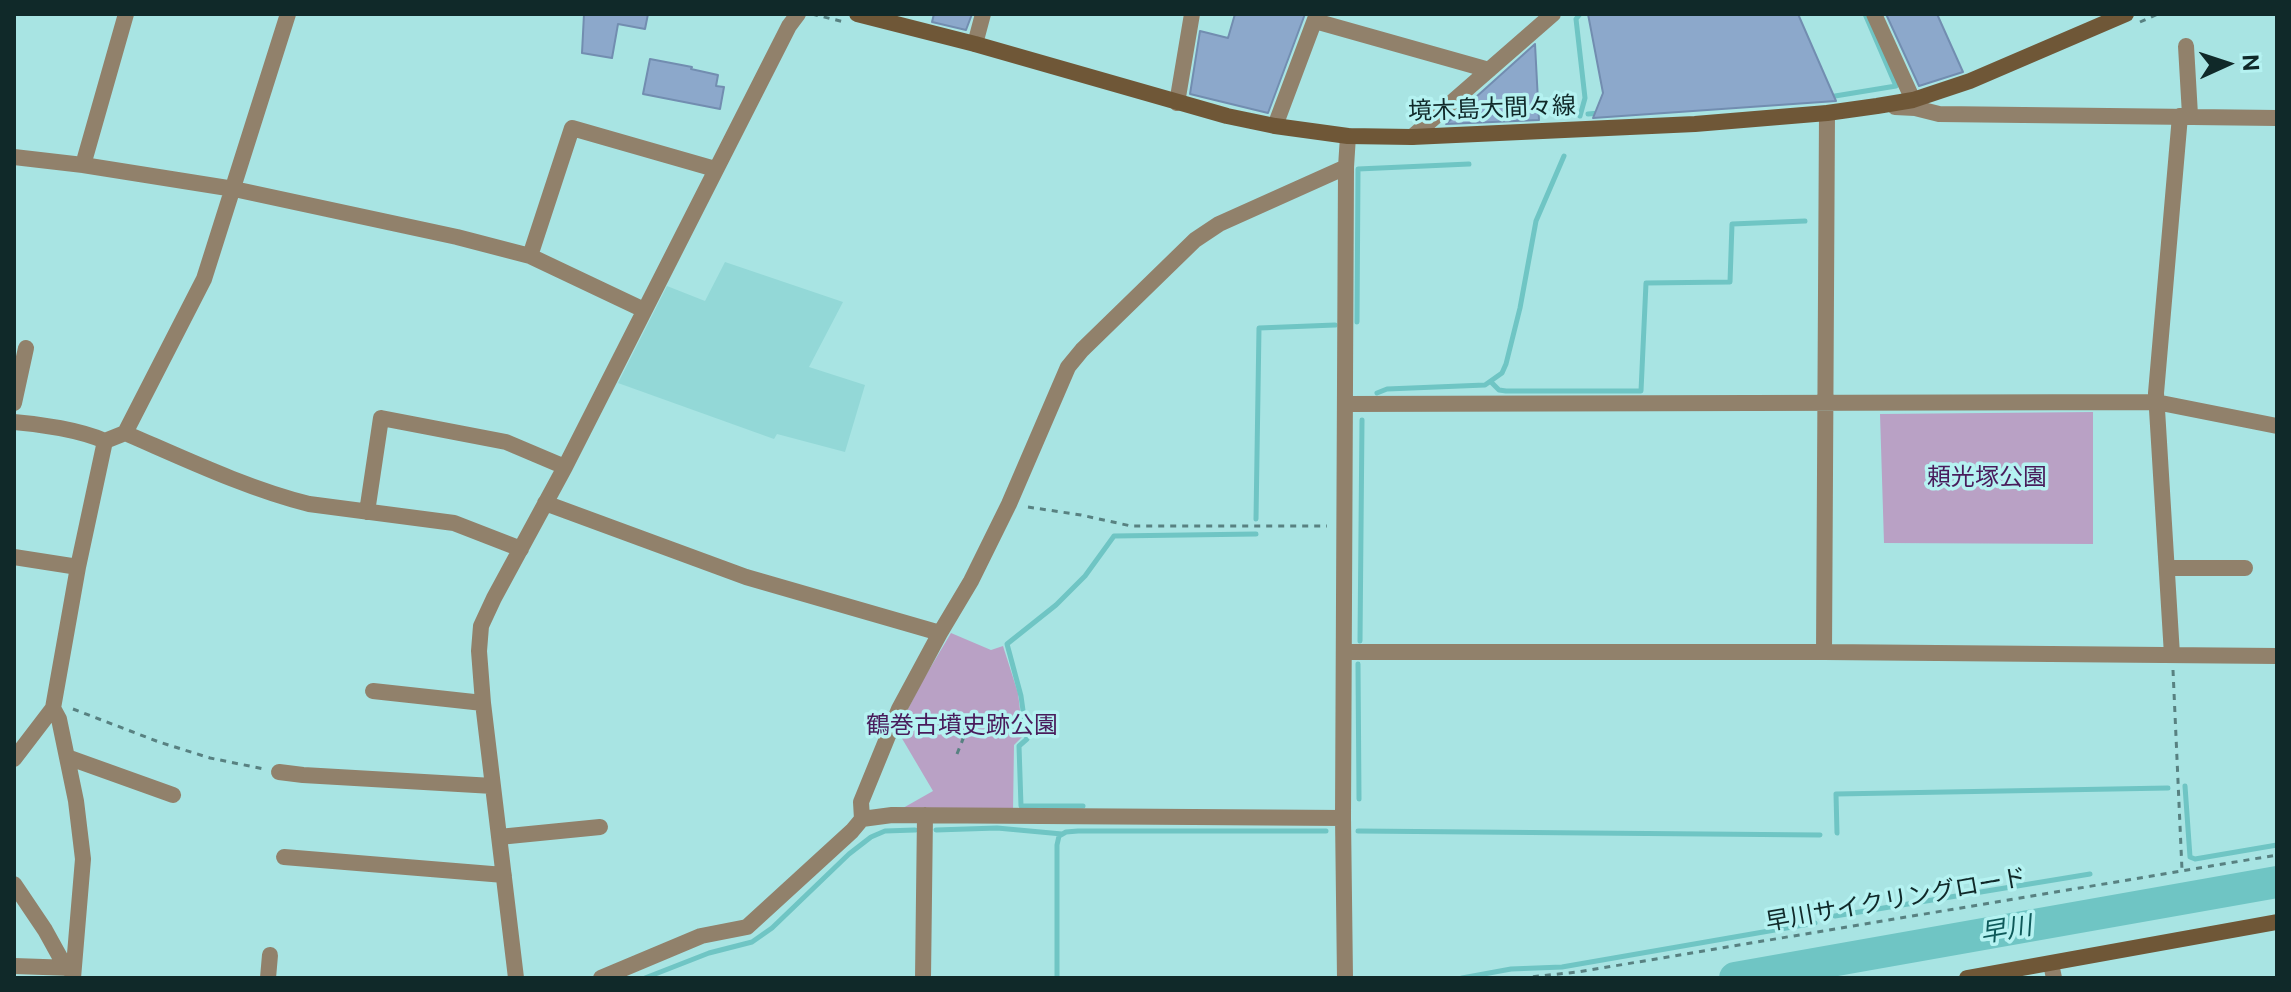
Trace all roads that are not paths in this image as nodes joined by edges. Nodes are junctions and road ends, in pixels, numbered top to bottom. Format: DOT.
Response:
graph roads {
  1 [pos="126,14"];
  2 [pos="288,14"];
  3 [pos="798,14"];
  4 [pos="857,14"];
  5 [pos="983,14"];
  6 [pos="1192,14"];
  7 [pos="1874,14"];
  8 [pos="1550,15"];
  9 [pos="2122,15"];
  10 [pos="1316,18"];
  11 [pos="975,44"];
  12 [pos="2186,46"];
  13 [pos="1489,70"];
  14 [pos="1913,100"];
  15 [pos="1177,103"];
  16 [pos="1877,106"];
  17 [pos="1827,113"];
  18 [pos="2185,116"];
  19 [pos="2277,118"];
  20 [pos="1275,126"];
  21 [pos="1348,136"];
  22 [pos="1412,137"];
  23 [pos="14,157"];
  24 [pos="83,165"];
  25 [pos="1346,167"];
  26 [pos="715,169"];
  27 [pos="234,189"];
  28 [pos="530,256"];
  29 [pos="644,310"];
  30 [pos="26,348"];
  31 [pos="2156,402"];
  32 [pos="14,403"];
  33 [pos="1346,404"];
  34 [pos="1825,404"];
  35 [pos="14,422"];
  36 [pos="2277,426"];
  37 [pos="125,433"];
  38 [pos="105,441"];
  39 [pos="565,467"];
  40 [pos="545,503"];
  41 [pos="367,512"];
  42 [pos="521,549"];
  43 [pos="14,557"];
  44 [pos="78,567"];
  45 [pos="2167,568"];
  46 [pos="2245,568"];
  47 [pos="940,633"];
  48 [pos="1344,652"];
  49 [pos="1824,652"];
  50 [pos="2172,655"];
  51 [pos="2277,656"];
  52 [pos="373,691"];
  53 [pos="483,703"];
  54 [pos="59,707"];
  55 [pos="67,757"];
  56 [pos="14,759"];
  57 [pos="279,772"];
  58 [pos="493,786"];
  59 [pos="173,795"];
  60 [pos="925,815"];
  61 [pos="1343,818"];
  62 [pos="862,819"];
  63 [pos="600,827"];
  64 [pos="499,837"];
  65 [pos="284,857"];
  66 [pos="504,875"];
  67 [pos="14,884"];
  68 [pos="2277,922"];
  69 [pos="270,955"];
  70 [pos="14,966"];
  71 [pos="71,971"];
  72 [pos="2052,971"];
  73 [pos="268,978"];
  74 [pos="516,978"];
  75 [pos="601,978"];
  76 [pos="923,978"];
  77 [pos="1345,978"];
  78 [pos="1967,978"];
  1 -- 24 [label="street"];
  2 -- 27 [label="street"];
  3 -- 26 [label="street"];
  4 -- 11 [label="main road, 境木島大間々線"];
  5 -- 11 [label="street"];
  6 -- 15 [label="street"];
  7 -- 14 [label="street"];
  8 -- 13 [label="street"];
  9 -- 14 [label="main road, 境木島大間々線"];
  10 -- 13 [label="street"];
  10 -- 20 [label="street"];
  11 -- 15 [label="main road, 境木島大間々線"];
  12 -- 18 [label="street"];
  13 -- 22 [label="street"];
  14 -- 16 [label="main road, 境木島大間々線"];
  15 -- 20 [label="main road, 境木島大間々線"];
  16 -- 17 [label="main road, 境木島大間々線"];
  16 -- 18 [label="street"];
  17 -- 22 [label="main road, 境木島大間々線"];
  17 -- 34 [label="street"];
  18 -- 19 [label="street"];
  18 -- 31 [label="street"];
  20 -- 21 [label="main road, 境木島大間々線"];
  21 -- 22 [label="main road, 境木島大間々線"];
  21 -- 25 [label="street"];
  23 -- 24 [label="street"];
  24 -- 27 [label="street"];
  25 -- 33 [label="street"];
  25 -- 47 [label="street"];
  26 -- 28 [label="street"];
  26 -- 29 [label="street"];
  27 -- 28 [label="street"];
  27 -- 37 [label="street"];
  28 -- 29 [label="street"];
  29 -- 39 [label="street"];
  30 -- 32 [label="street"];
  31 -- 34 [label="street"];
  31 -- 36 [label="street"];
  31 -- 45 [label="street"];
  33 -- 34 [label="street"];
  33 -- 48 [label="street"];
  34 -- 49 [label="street"];
  35 -- 38 [label="street"];
  37 -- 38 [label="street"];
  37 -- 41 [label="street"];
  38 -- 44 [label="street"];
  39 -- 40 [label="street"];
  39 -- 41 [label="street"];
  40 -- 42 [label="street"];
  40 -- 47 [label="street"];
  41 -- 42 [label="street"];
  42 -- 53 [label="street"];
  43 -- 44 [label="street"];
  44 -- 54 [label="street"];
  45 -- 46 [label="street"];
  45 -- 50 [label="street"];
  47 -- 62 [label="street"];
  48 -- 49 [label="street"];
  48 -- 61 [label="street"];
  49 -- 50 [label="street"];
  50 -- 51 [label="street"];
  52 -- 53 [label="street"];
  53 -- 58 [label="street"];
  54 -- 55 [label="street"];
  54 -- 56 [label="street"];
  55 -- 59 [label="street"];
  55 -- 71 [label="street"];
  57 -- 58 [label="street"];
  58 -- 64 [label="street"];
  60 -- 61 [label="street"];
  60 -- 62 [label="street"];
  60 -- 76 [label="street"];
  61 -- 77 [label="street"];
  62 -- 75 [label="street"];
  63 -- 64 [label="street"];
  64 -- 66 [label="street"];
  65 -- 66 [label="street"];
  66 -- 74 [label="street"];
  67 -- 71 [label="street"];
  68 -- 72 [label="main road"];
  69 -- 73 [label="street"];
  70 -- 71 [label="street"];
  72 -- 78 [label="main road"];
}
